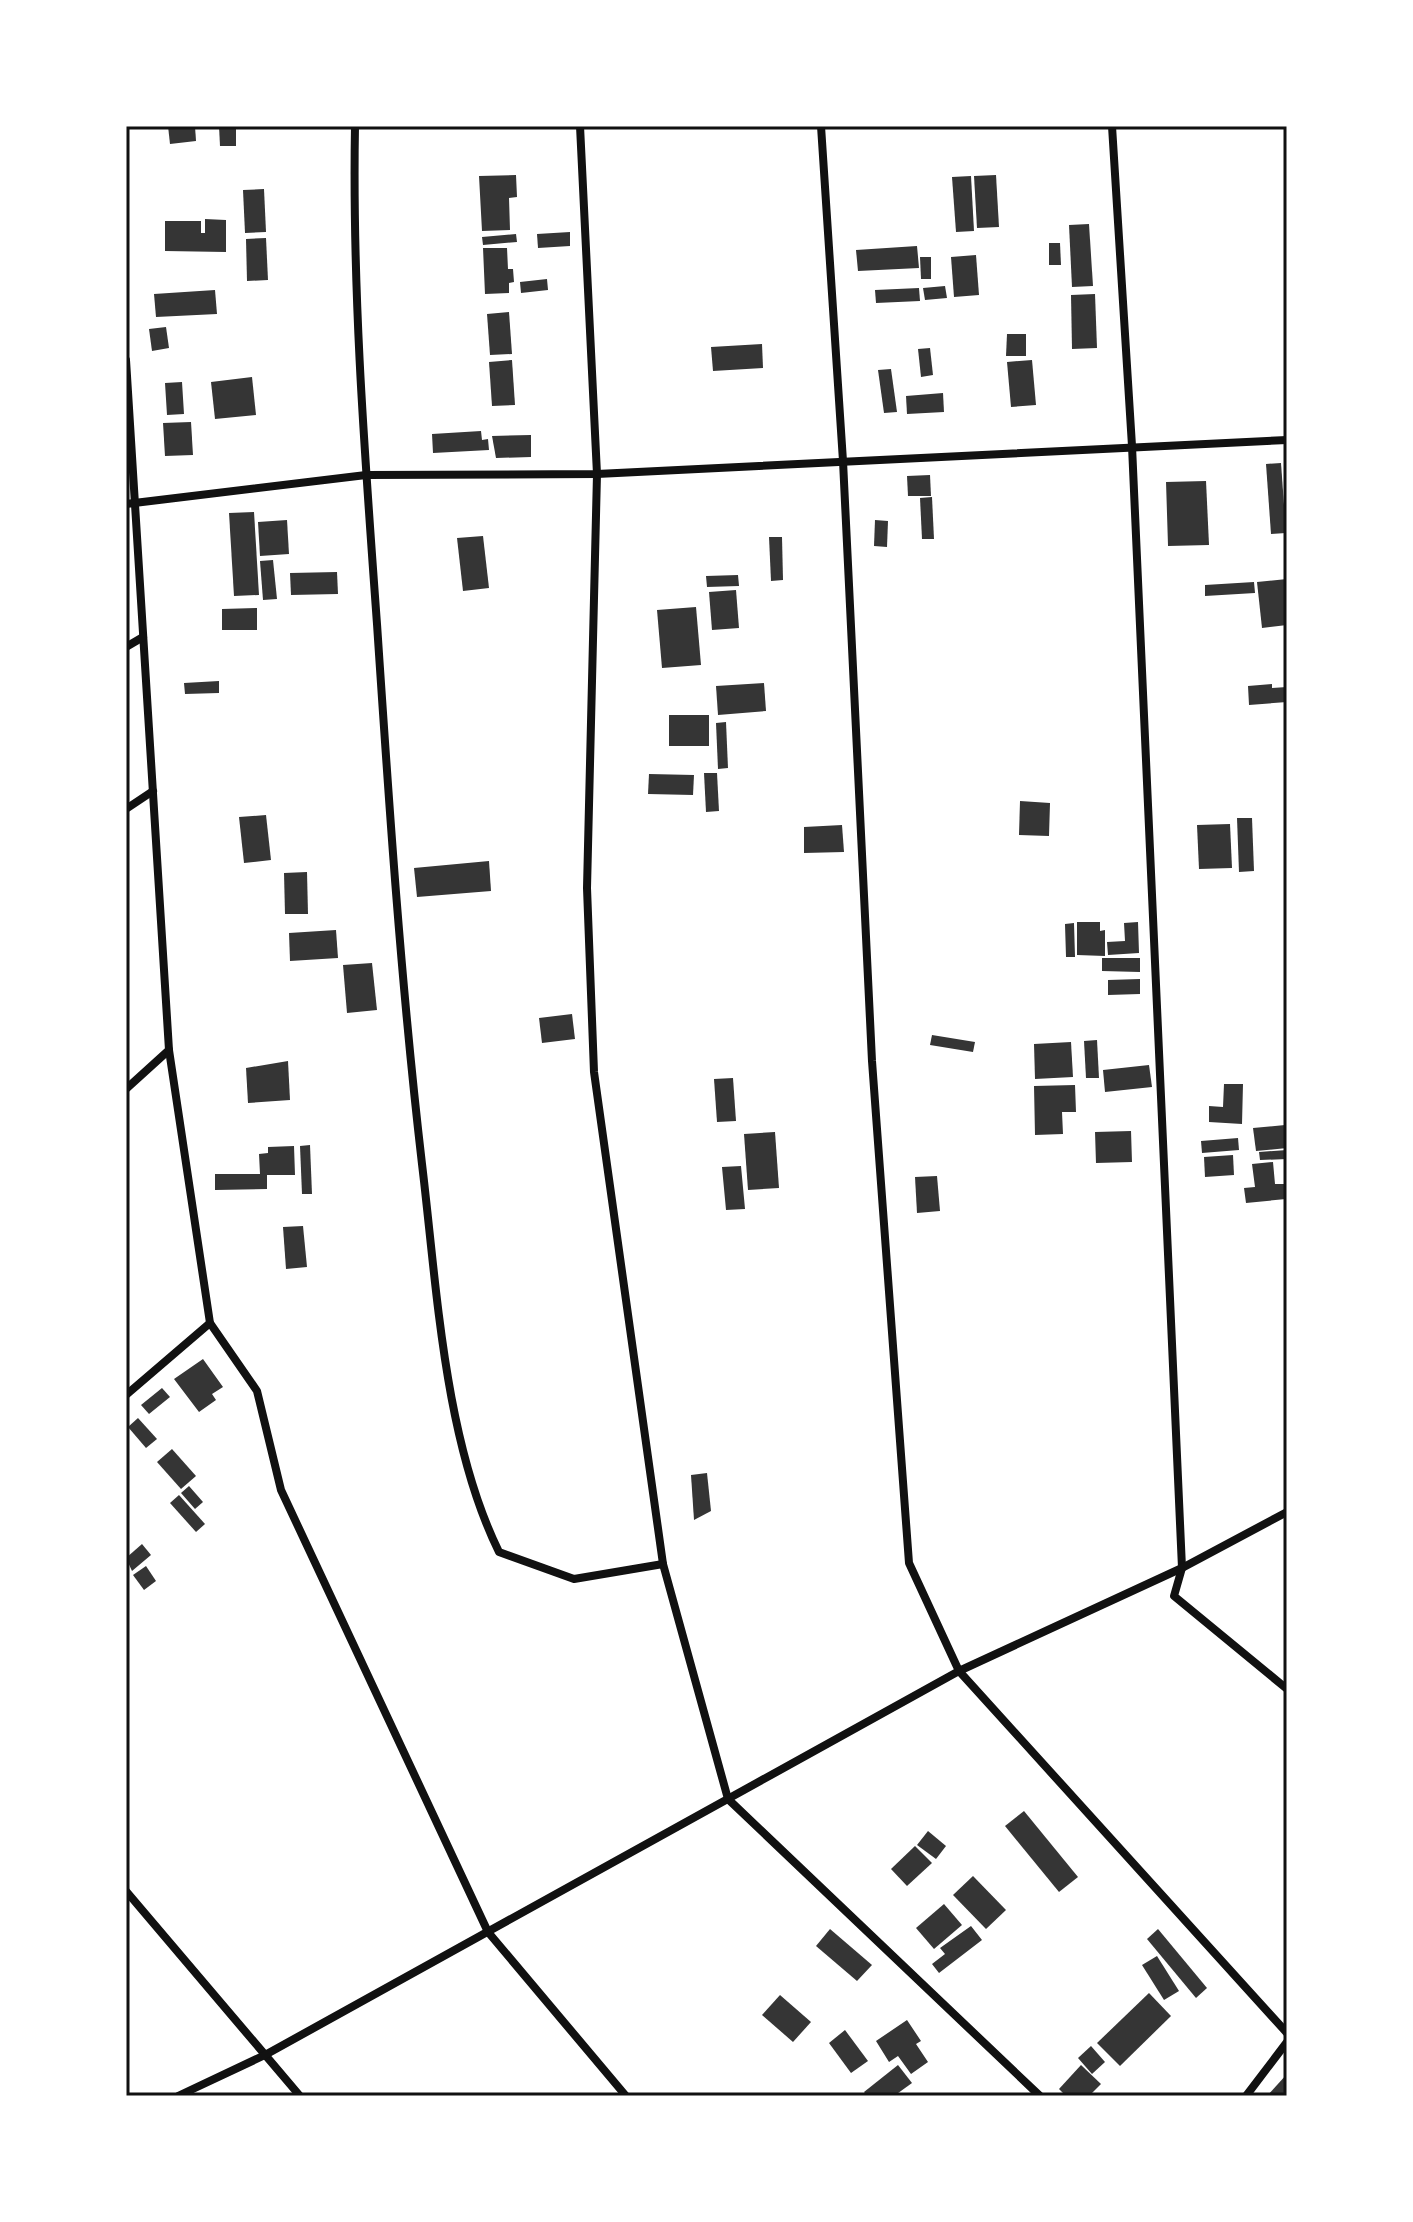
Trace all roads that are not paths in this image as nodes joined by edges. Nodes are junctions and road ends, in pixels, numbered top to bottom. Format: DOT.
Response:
graph roads {
  1 [pos="355,126"];
  2 [pos="580,126"];
  3 [pos="821,126"];
  4 [pos="1112,126"];
  5 [pos="126,360"];
  6 [pos="1287,440"];
  7 [pos="1132,446"];
  8 [pos="843,461"];
  9 [pos="597,474"];
  10 [pos="366,475"];
  11 [pos="130,504"];
  12 [pos="143,637"];
  13 [pos="126,647"];
  14 [pos="153,791"];
  15 [pos="126,809"];
  16 [pos="169,1050"];
  17 [pos="126,1089"];
  18 [pos="210,1323"];
  19 [pos="126,1395"];
  20 [pos="1287,1512"];
  21 [pos="663,1564"];
  22 [pos="1182,1568"];
  23 [pos="959,1671"];
  24 [pos="1287,1689"];
  25 [pos="728,1799"];
  26 [pos="126,1891"];
  27 [pos="488,1932"];
  28 [pos="1287,2033"];
  29 [pos="1287,2042"];
  30 [pos="265,2055"];
  31 [pos="178,2096"];
  32 [pos="300,2096"];
  33 [pos="626,2096"];
  34 [pos="1040,2096"];
  35 [pos="1246,2096"];
  1 -- 10 [label="street"];
  2 -- 9 [label="street"];
  3 -- 8 [label="street"];
  4 -- 7 [label="street"];
  5 -- 11 [label="street"];
  6 -- 7 [label="street"];
  7 -- 8 [label="street"];
  7 -- 22 [label="street"];
  8 -- 9 [label="street"];
  8 -- 23 [label="street"];
  9 -- 10 [label="street"];
  9 -- 21 [label="street"];
  10 -- 11 [label="street"];
  10 -- 21 [label="street"];
  11 -- 12 [label="street"];
  12 -- 13 [label="street"];
  12 -- 14 [label="street"];
  14 -- 15 [label="street"];
  14 -- 16 [label="street"];
  16 -- 17 [label="street"];
  16 -- 18 [label="street"];
  18 -- 19 [label="street"];
  18 -- 27 [label="street"];
  20 -- 22 [label="street"];
  21 -- 25 [label="street"];
  22 -- 23 [label="street"];
  22 -- 24 [label="street"];
  23 -- 25 [label="street"];
  23 -- 28 [label="street"];
  25 -- 27 [label="street"];
  25 -- 34 [label="street"];
  26 -- 30 [label="street"];
  27 -- 30 [label="street"];
  27 -- 33 [label="street"];
  29 -- 35 [label="street"];
  30 -- 31 [label="street"];
  30 -- 32 [label="street"];
}
